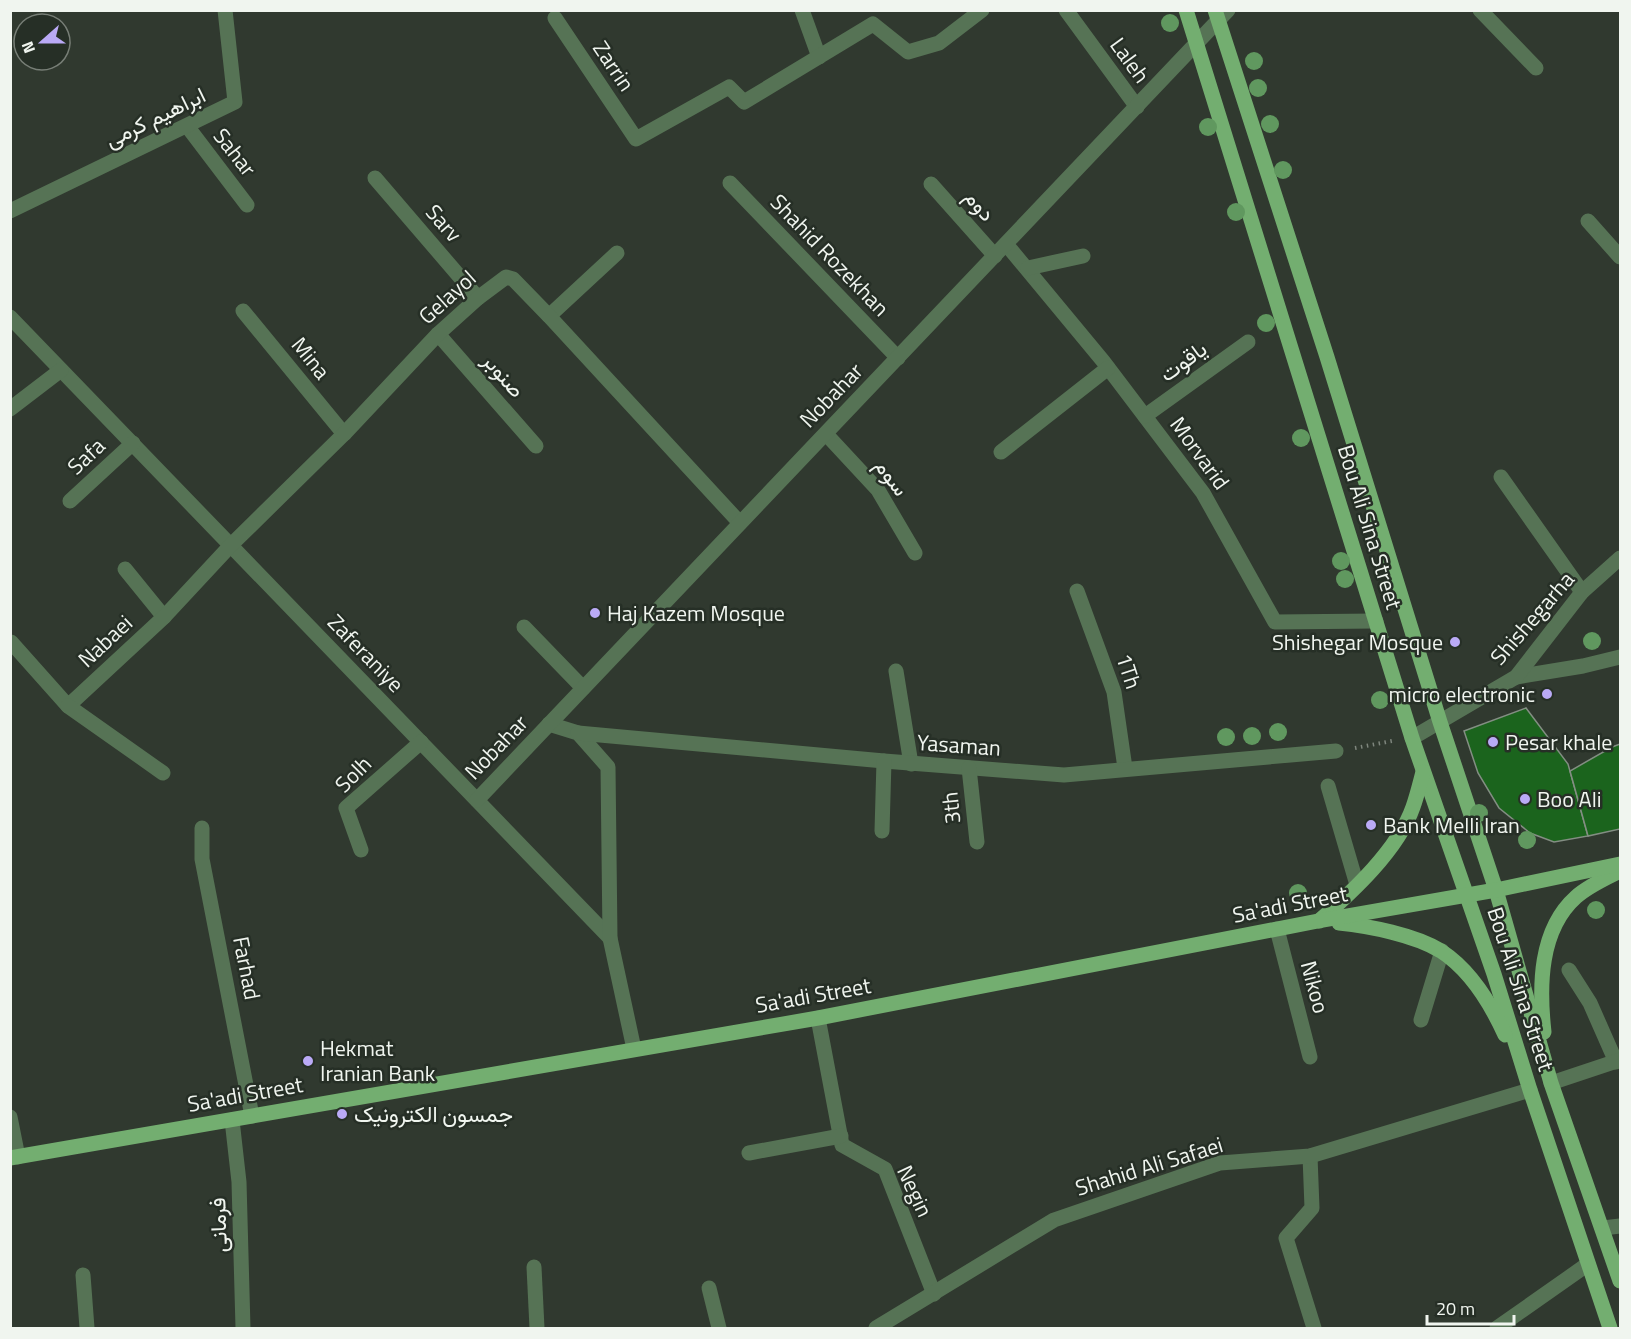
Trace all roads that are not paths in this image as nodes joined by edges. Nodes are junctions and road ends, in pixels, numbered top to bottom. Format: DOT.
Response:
graph roads {
  1 [pos="225,10"];
  2 [pos="802,10"];
  3 [pos="982,10"];
  4 [pos="1066,10"];
  5 [pos="1186,10"];
  6 [pos="1480,10"];
  7 [pos="1220,14"];
  8 [pos="555,18"];
  9 [pos="1197,44"];
  10 [pos="819,57"];
  11 [pos="1536,68"];
  12 [pos="1137,107"];
  13 [pos="187,126"];
  14 [pos="375,178"];
  15 [pos="730,183"];
  16 [pos="932,184"];
  17 [pos="247,205"];
  18 [pos="10,211"];
  19 [pos="1588,221"];
  20 [pos="1006,244"];
  21 [pos="617,253"];
  22 [pos="995,256"];
  23 [pos="1083,256"];
  24 [pos="1620,257"];
  25 [pos="1028,268"];
  26 [pos="478,298"];
  27 [pos="243,311"];
  28 [pos="549,316"];
  29 [pos="10,317"];
  30 [pos="438,334"];
  31 [pos="1248,342"];
  32 [pos="898,358"];
  33 [pos="1108,368"];
  34 [pos="61,370"];
  35 [pos="10,409"];
  36 [pos="1145,416"];
  37 [pos="344,434"];
  38 [pos="826,434"];
  39 [pos="133,443"];
  40 [pos="536,446"];
  41 [pos="1001,452"];
  42 [pos="1501,477"];
  43 [pos="70,501"];
  44 [pos="740,523"];
  45 [pos="231,545"];
  46 [pos="915,553"];
  47 [pos="1620,558"];
  48 [pos="125,569"];
  49 [pos="1077,591"];
  50 [pos="1582,592"];
  51 [pos="164,616"];
  52 [pos="1376,621"];
  53 [pos="524,627"];
  54 [pos="11,642"];
  55 [pos="1620,657"];
  56 [pos="896,671"];
  57 [pos="1516,677"];
  58 [pos="583,688"];
  59 [pos="68,706"];
  60 [pos="1440,722"];
  61 [pos="549,724"];
  62 [pos="578,733"];
  63 [pos="1412,738"];
  64 [pos="421,742"];
  65 [pos="1336,751"];
  66 [pos="884,762"];
  67 [pos="911,764"];
  68 [pos="969,768"];
  69 [pos="1125,768"];
  70 [pos="1423,772"];
  71 [pos="163,773"];
  72 [pos="1328,786"];
  73 [pos="477,800"];
  74 [pos="202,828"];
  75 [pos="882,831"];
  76 [pos="977,843"];
  77 [pos="361,850"];
  78 [pos="1620,864"];
  79 [pos="1620,871"];
  80 [pos="1357,885"];
  81 [pos="1496,890"];
  82 [pos="1466,896"];
  83 [pos="1318,921"];
  84 [pos="1277,929"];
  85 [pos="610,938"];
  86 [pos="1442,951"];
  87 [pos="1569,970"];
  88 [pos="818,1018"];
  89 [pos="1421,1020"];
  90 [pos="634,1049"];
  91 [pos="1310,1057"];
  92 [pos="1618,1061"];
  93 [pos="1551,1083"];
  94 [pos="1530,1090"];
  95 [pos="252,1116"];
  96 [pos="10,1117"];
  97 [pos="232,1120"];
  98 [pos="841,1136"];
  99 [pos="749,1153"];
  100 [pos="1310,1156"];
  101 [pos="14,1158"];
  102 [pos="1620,1226"];
  103 [pos="1603,1228"];
  104 [pos="1588,1264"];
  105 [pos="534,1267"];
  106 [pos="83,1275"];
  107 [pos="1620,1281"];
  108 [pos="710,1288"];
  109 [pos="934,1294"];
  110 [pos="878,1328"];
  111 [pos="87,1329"];
  112 [pos="243,1329"];
  113 [pos="537,1329"];
  114 [pos="718,1329"];
  115 [pos="1314,1329"];
  116 [pos="1497,1329"];
  117 [pos="1610,1329"];
  1 -- 13 [label="street, ابراهیم کرمی"];
  2 -- 10 [label="street"];
  3 -- 10 [label="street"];
  4 -- 12 [label="street, Laleh"];
  5 -- 9 [label="main road, Bou Ali Sina Street"];
  6 -- 11 [label="street"];
  7 -- 9 [label="street, Nobahar"];
  7 -- 60 [label="main road, Bou Ali Sina Street"];
  8 -- 10 [label="street, Zarrin"];
  9 -- 12 [label="street, Nobahar"];
  9 -- 52 [label="main road, Bou Ali Sina Street"];
  12 -- 20 [label="street, Nobahar"];
  13 -- 17 [label="street, Sahar"];
  13 -- 18 [label="street, ابراهیم کرمی"];
  14 -- 26 [label="street, Sarv"];
  15 -- 32 [label="street, Shahid Rozekhan"];
  16 -- 22 [label="street, دوم"];
  19 -- 24 [label="street"];
  20 -- 22 [label="street, Nobahar"];
  20 -- 25 [label="street, Morvarid"];
  21 -- 28 [label="street"];
  22 -- 32 [label="street, Nobahar"];
  23 -- 25 [label="street"];
  25 -- 33 [label="street, Morvarid"];
  26 -- 28 [label="street, Gelayol"];
  26 -- 30 [label="street, Gelayol"];
  27 -- 37 [label="street, Mina"];
  28 -- 44 [label="street, Gelayol"];
  29 -- 34 [label="street, Zaferaniye"];
  30 -- 37 [label="street, Gelayol"];
  30 -- 40 [label="street, صنوبر"];
  31 -- 36 [label="street, یاقوت"];
  32 -- 38 [label="street, Nobahar"];
  33 -- 36 [label="street, Morvarid"];
  33 -- 41 [label="street"];
  34 -- 35 [label="street"];
  34 -- 39 [label="street, Zaferaniye"];
  36 -- 52 [label="street, Morvarid"];
  37 -- 45 [label="street, Gelayol"];
  38 -- 44 [label="street, Nobahar"];
  38 -- 46 [label="street, سوم"];
  39 -- 43 [label="street, Safa"];
  39 -- 45 [label="street, Zaferaniye"];
  42 -- 50 [label="street"];
  44 -- 58 [label="street, Nobahar"];
  45 -- 51 [label="street, Nabaei"];
  45 -- 64 [label="street, Zaferaniye"];
  47 -- 50 [label="street, Shishegarha"];
  48 -- 51 [label="street"];
  49 -- 69 [label="street, 1Th"];
  50 -- 57 [label="street, Shishegarha"];
  51 -- 59 [label="street, Nabaei"];
  52 -- 63 [label="main road, Bou Ali Sina Street"];
  53 -- 58 [label="street"];
  54 -- 59 [label="street"];
  55 -- 57 [label="street"];
  56 -- 67 [label="street"];
  57 -- 60 [label="street, Shishegarha"];
  58 -- 61 [label="street, Nobahar"];
  59 -- 71 [label="street"];
  60 -- 63 [label="street, Shishegarha"];
  60 -- 81 [label="main road, Bou Ali Sina Street"];
  61 -- 62 [label="street, Yasaman"];
  61 -- 73 [label="street, Nobahar"];
  62 -- 66 [label="street, Yasaman"];
  62 -- 85 [label="street"];
  63 -- 70 [label="main road, Bou Ali Sina Street"];
  64 -- 73 [label="street, Zaferaniye"];
  64 -- 77 [label="street, Solh"];
  65 -- 69 [label="street, Yasaman"];
  66 -- 67 [label="street, Yasaman"];
  66 -- 75 [label="street"];
  67 -- 68 [label="street, Yasaman"];
  68 -- 69 [label="street, Yasaman"];
  68 -- 76 [label="street, 3th"];
  70 -- 80 [label="main road"];
  70 -- 82 [label="main road, Bou Ali Sina Street"];
  72 -- 80 [label="street"];
  73 -- 85 [label="street, Zaferaniye"];
  74 -- 95 [label="street, Farhad"];
  78 -- 81 [label="main road, Sa'adi Street"];
  79 -- 93 [label="main road"];
  80 -- 83 [label="main road"];
  81 -- 82 [label="main road, Sa'adi Street"];
  81 -- 93 [label="main road, Bou Ali Sina Street"];
  82 -- 83 [label="main road, Sa'adi Street"];
  82 -- 94 [label="main road, Bou Ali Sina Street"];
  83 -- 84 [label="main road, Sa'adi Street"];
  83 -- 86 [label="main road"];
  84 -- 88 [label="main road, Sa'adi Street"];
  84 -- 91 [label="street, Nikoo"];
  85 -- 90 [label="street"];
  86 -- 89 [label="street"];
  86 -- 94 [label="main road"];
  87 -- 92 [label="street"];
  88 -- 90 [label="main road, Sa'adi Street"];
  88 -- 98 [label="street"];
  90 -- 95 [label="main road, Sa'adi Street"];
  92 -- 93 [label="street"];
  93 -- 103 [label="main road, Bou Ali Sina Street"];
  94 -- 100 [label="street, Shahid Ali Safaei"];
  94 -- 104 [label="main road, Bou Ali Sina Street"];
  95 -- 97 [label="main road, Sa'adi Street"];
  96 -- 101 [label="street"];
  97 -- 101 [label="main road, Sa'adi Street"];
  97 -- 112 [label="street, فرمانی"];
  98 -- 99 [label="street"];
  98 -- 109 [label="street, Negin"];
  100 -- 109 [label="street, Shahid Ali Safaei"];
  100 -- 115 [label="street"];
  102 -- 103 [label="street"];
  103 -- 107 [label="main road, Bou Ali Sina Street"];
  104 -- 116 [label="street"];
  104 -- 117 [label="main road, Bou Ali Sina Street"];
  105 -- 113 [label="street"];
  106 -- 111 [label="street"];
  108 -- 114 [label="street"];
  109 -- 110 [label="street, Shahid Ali Safaei"];
}
